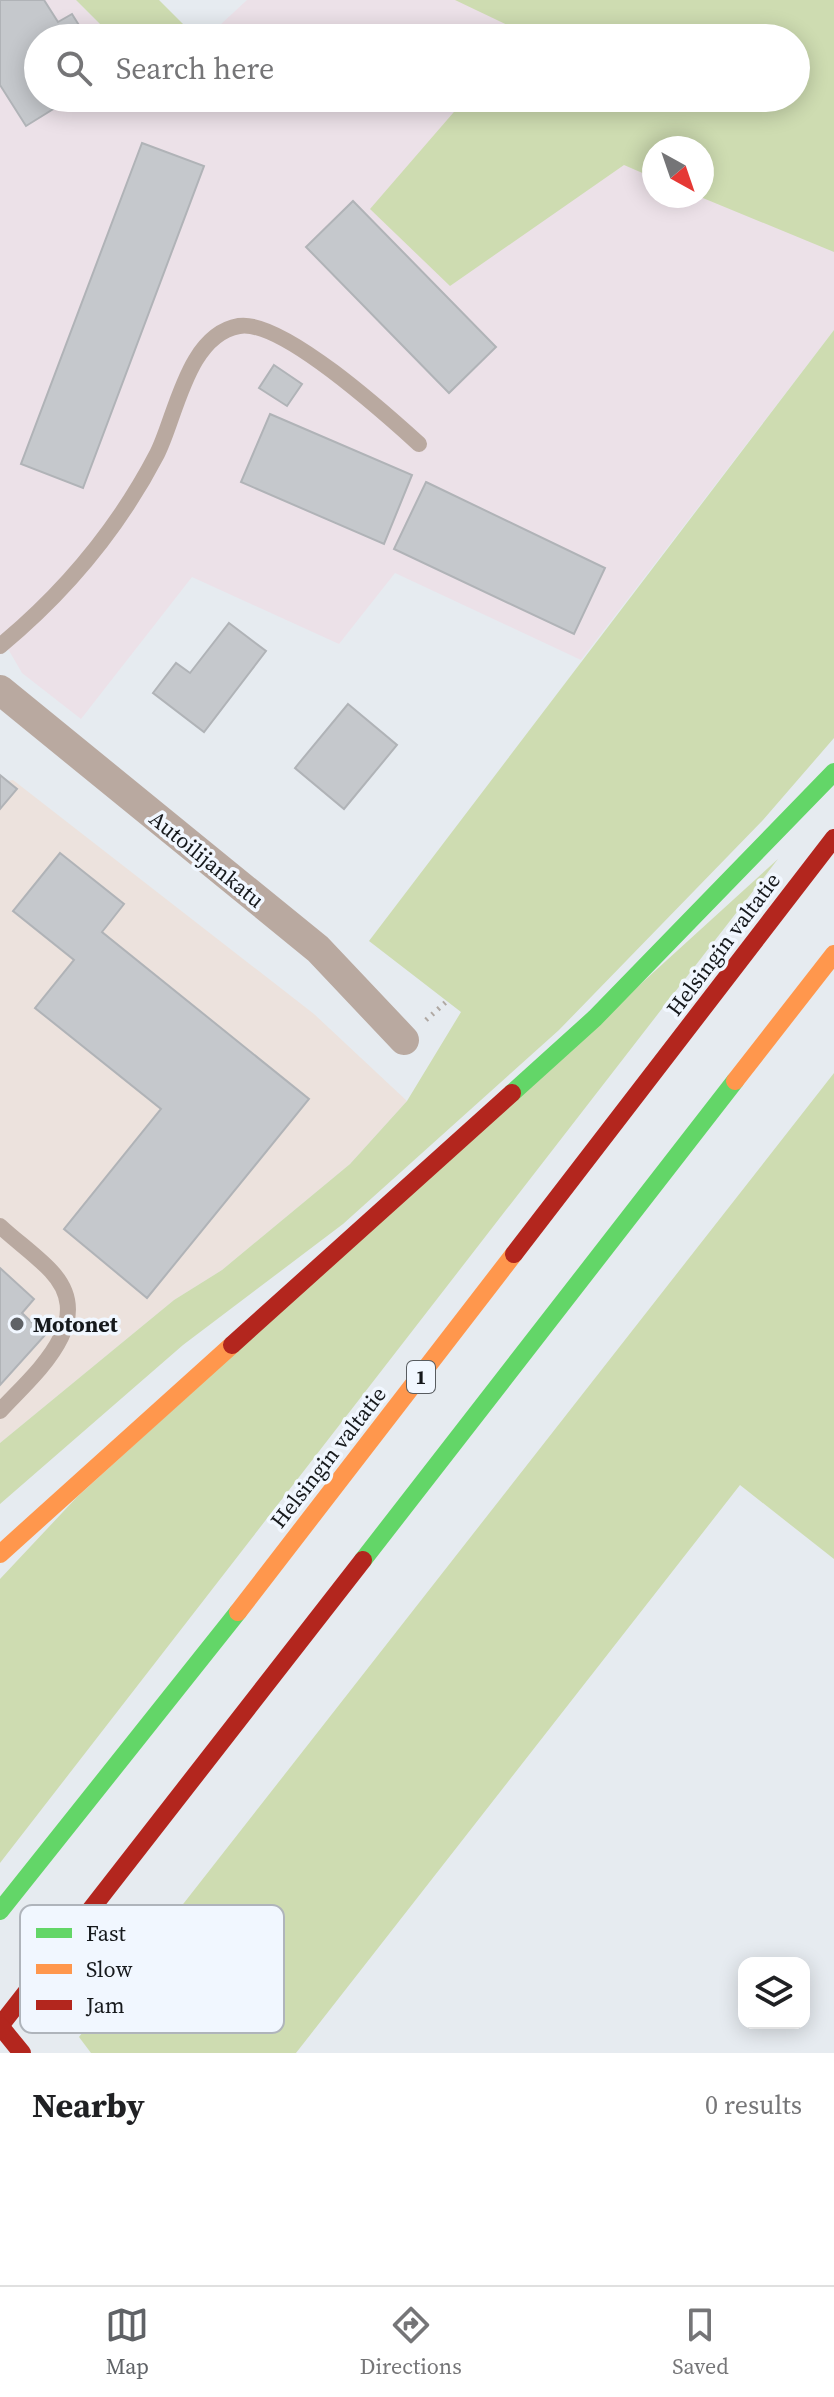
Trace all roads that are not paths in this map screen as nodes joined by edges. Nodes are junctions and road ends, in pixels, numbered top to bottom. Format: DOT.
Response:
graph roads {
  1 [pos="419,444"];
  2 [pos="0,646"];
  3 [pos="0,690"];
  4 [pos="834,772"];
  5 [pos="834,838"];
  6 [pos="834,954"];
  7 [pos="404,1040"];
  8 [pos="0,1226"];
  9 [pos="0,1411"];
  10 [pos="0,1554"];
  11 [pos="96,1905"];
  12 [pos="0,1911"];
  13 [pos="20,2001"];
  14 [pos="20,2017"];
  15 [pos="0,2026"];
  16 [pos="0,2051"];
  17 [pos="22,2053"];
  1 -- 2 [label="lane"];
  3 -- 7 [label="street, Autoilijankatu"];
  4 -- 10 [label="main road"];
  5 -- 12 [label="main road, Helsingin valtatie / 1"];
  6 -- 11 [label="main road"];
  8 -- 9 [label="lane"];
  13 -- 15 [label="main road"];
  14 -- 16 [label="main road"];
  15 -- 17 [label="main road, bridge"];
}
